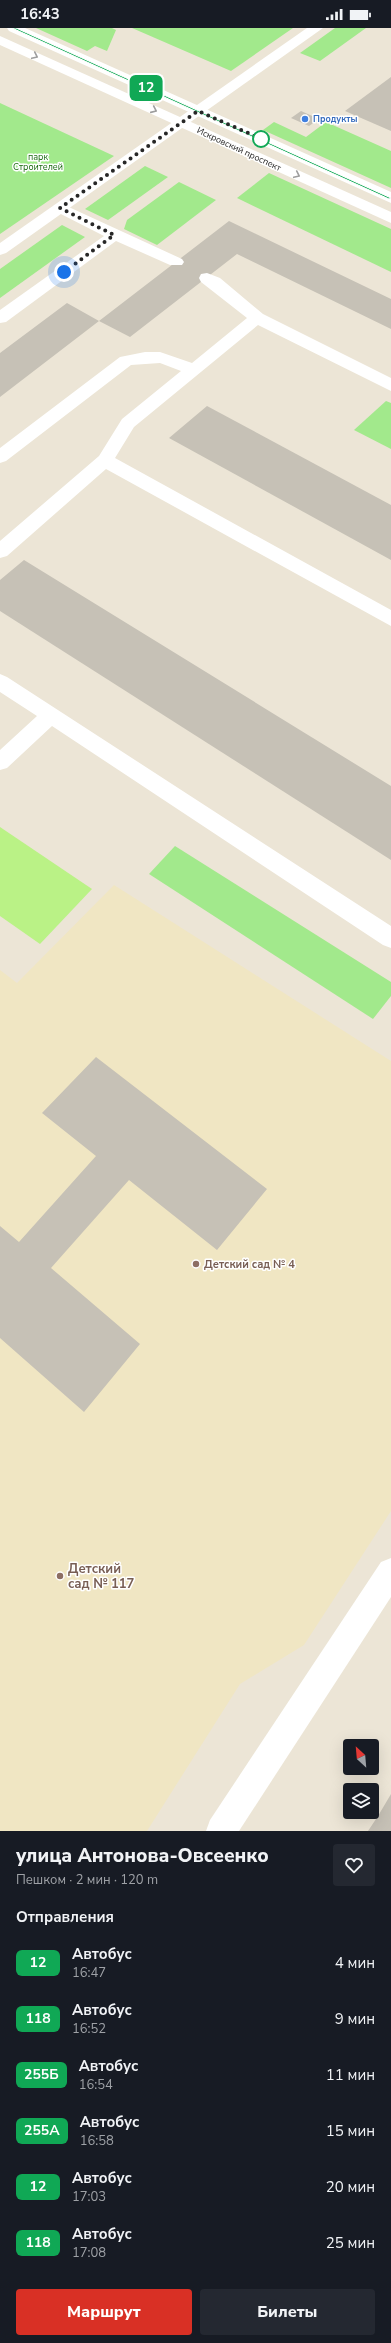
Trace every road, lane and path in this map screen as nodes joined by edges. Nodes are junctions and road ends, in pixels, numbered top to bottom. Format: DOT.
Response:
graph roads {
  1 [pos="14,28"];
  2 [pos="316,28"];
  3 [pos="0,40"];
  4 [pos="198,111"];
  5 [pos="181,123"];
  6 [pos="391,198"];
  7 [pos="60,208"];
  8 [pos="391,218"];
  9 [pos="114,235"];
  10 [pos="0,250"];
  11 [pos="176,262"];
  12 [pos="206,278"];
  13 [pos="0,318"];
  14 [pos="257,318"];
  15 [pos="192,370"];
  16 [pos="391,386"];
  17 [pos="0,457"];
  18 [pos="105,460"];
  19 [pos="0,551"];
  20 [pos="391,619"];
  21 [pos="0,682"];
  22 [pos="50,716"];
  23 [pos="0,762"];
  24 [pos="391,938"];
  25 [pos="391,1572"];
  26 [pos="221,1831"];
  1 -- 4 [label="street, Искровский проспект"];
  2 -- 4 [label="street"];
  3 -- 5 [label="street, Искровский проспект, one-way"];
  4 -- 5 [label="street"];
  4 -- 6 [label="street, Искровский проспект"];
  5 -- 7 [label="street"];
  5 -- 8 [label="street, Искровский проспект, one-way"];
  7 -- 9 [label="street"];
  7 -- 10 [label="street"];
  9 -- 11 [label="street"];
  9 -- 13 [label="street"];
  12 -- 14 [label="street"];
  14 -- 15 [label="street"];
  14 -- 16 [label="street"];
  15 -- 17 [label="street"];
  15 -- 18 [label="street"];
  18 -- 19 [label="street"];
  18 -- 20 [label="street"];
  21 -- 22 [label="street"];
  22 -- 23 [label="street"];
  22 -- 24 [label="street"];
  25 -- 26 [label="street"];
}
